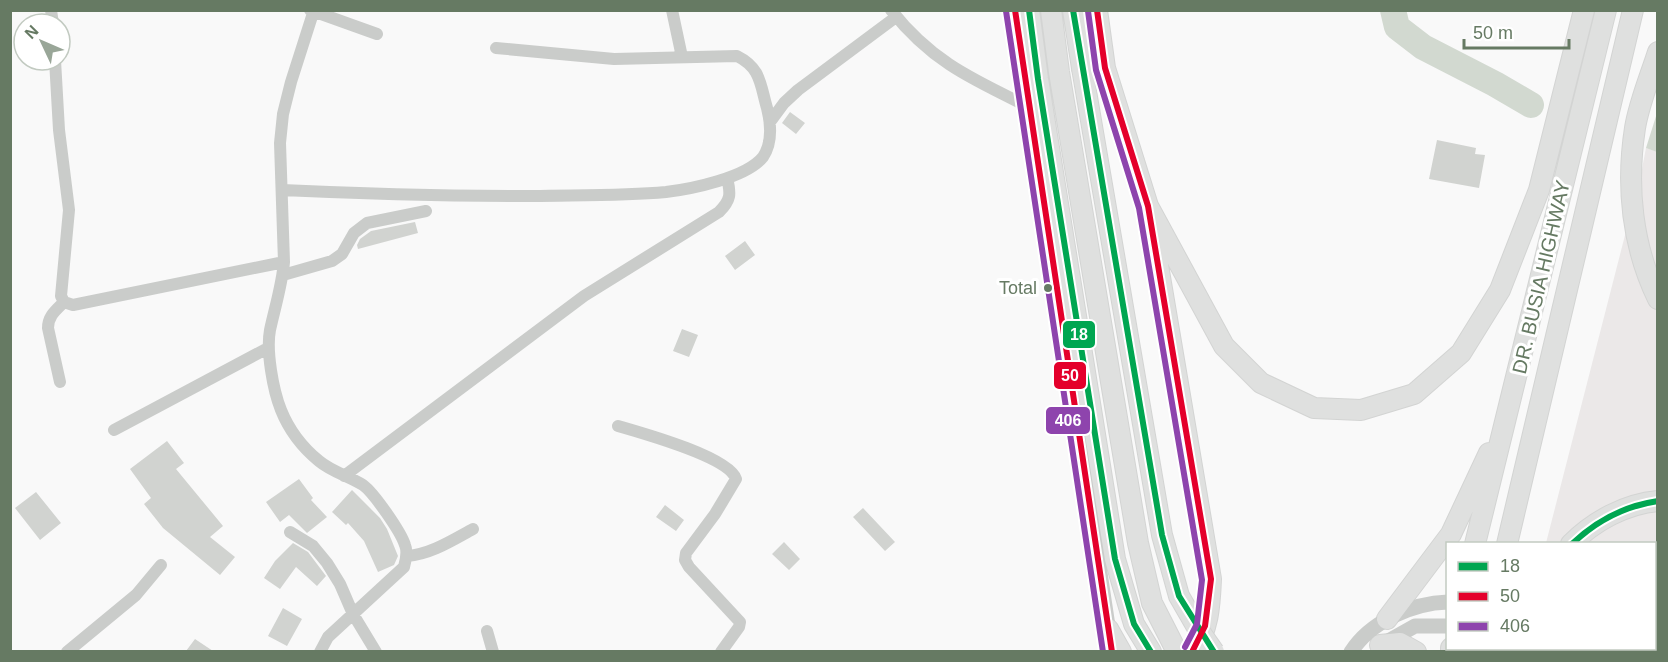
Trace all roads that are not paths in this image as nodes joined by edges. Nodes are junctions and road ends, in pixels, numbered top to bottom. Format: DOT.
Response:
graph roads {
  1 [pos="672,10"];
  2 [pos="1015,10"];
  3 [pos="1029,10"];
  4 [pos="1051,10"];
  5 [pos="1073,10"];
  6 [pos="1097,10"];
  7 [pos="1584,10"];
  8 [pos="1606,10"];
  9 [pos="1633,10"];
  10 [pos="312,11"];
  11 [pos="894,14"];
  12 [pos="377,34"];
  13 [pos="496,48"];
  14 [pos="1658,52"];
  15 [pos="682,57"];
  16 [pos="56,72"];
  17 [pos="1029,107"];
  18 [pos="770,122"];
  19 [pos="727,178"];
  20 [pos="282,190"];
  21 [pos="1148,206"];
  22 [pos="426,211"];
  23 [pos="283,269"];
  24 [pos="1658,299"];
  25 [pos="64,303"];
  26 [pos="268,348"];
  27 [pos="60,382"];
  28 [pos="1509,412"];
  29 [pos="618,426"];
  30 [pos="114,430"];
  31 [pos="344,476"];
  32 [pos="1658,501"];
  33 [pos="472,529"];
  34 [pos="290,532"];
  35 [pos="1475,542"];
  36 [pos="1507,542"];
  37 [pos="1572,542"];
  38 [pos="407,556"];
  39 [pos="161,564"];
  40 [pos="1446,603"];
  41 [pos="353,614"];
  42 [pos="1387,619"];
  43 [pos="1446,626"];
  44 [pos="1108,629"];
  45 [pos="487,632"];
  46 [pos="1377,648"];
  47 [pos="67,651"];
  48 [pos="320,651"];
  49 [pos="376,651"];
  50 [pos="493,651"];
  51 [pos="721,651"];
  52 [pos="1112,651"];
  53 [pos="1120,651"];
  54 [pos="1151,651"];
  55 [pos="1177,651"];
  56 [pos="1192,651"];
  57 [pos="1214,651"];
  58 [pos="1351,651"];
  59 [pos="1416,651"];
  1 -- 15 [label="street"];
  2 -- 17 [label="street"];
  3 -- 54 [label="highway"];
  4 -- 55 [label="highway"];
  5 -- 57 [label="highway, bridge"];
  6 -- 21 [label="highway"];
  7 -- 21 [label="highway"];
  8 -- 28 [label="highway, DR. BUSIA HIGHWAY"];
  9 -- 36 [label="highway, DR. BUSIA HIGHWAY"];
  10 -- 12 [label="street"];
  10 -- 20 [label="street"];
  11 -- 17 [label="street"];
  11 -- 18 [label="street"];
  13 -- 15 [label="street"];
  14 -- 24 [label="highway"];
  15 -- 18 [label="street"];
  16 -- 25 [label="street"];
  17 -- 44 [label="street"];
  18 -- 19 [label="street"];
  19 -- 20 [label="street"];
  19 -- 31 [label="street"];
  20 -- 23 [label="street"];
  21 -- 56 [label="highway"];
  22 -- 23 [label="street"];
  23 -- 25 [label="street"];
  23 -- 26 [label="street"];
  25 -- 27 [label="street"];
  26 -- 30 [label="street"];
  26 -- 31 [label="street"];
  28 -- 35 [label="highway, DR. BUSIA HIGHWAY"];
  28 -- 42 [label="highway"];
  29 -- 51 [label="street"];
  31 -- 38 [label="street"];
  32 -- 37 [label="highway"];
  33 -- 38 [label="street"];
  34 -- 41 [label="street"];
  38 -- 41 [label="street"];
  39 -- 47 [label="street"];
  40 -- 42 [label="street"];
  41 -- 48 [label="street"];
  41 -- 49 [label="street"];
  42 -- 58 [label="street"];
  43 -- 46 [label="street"];
  44 -- 52 [label="street"];
  44 -- 53 [label="highway"];
  45 -- 50 [label="street"];
  46 -- 59 [label="highway"];
}
